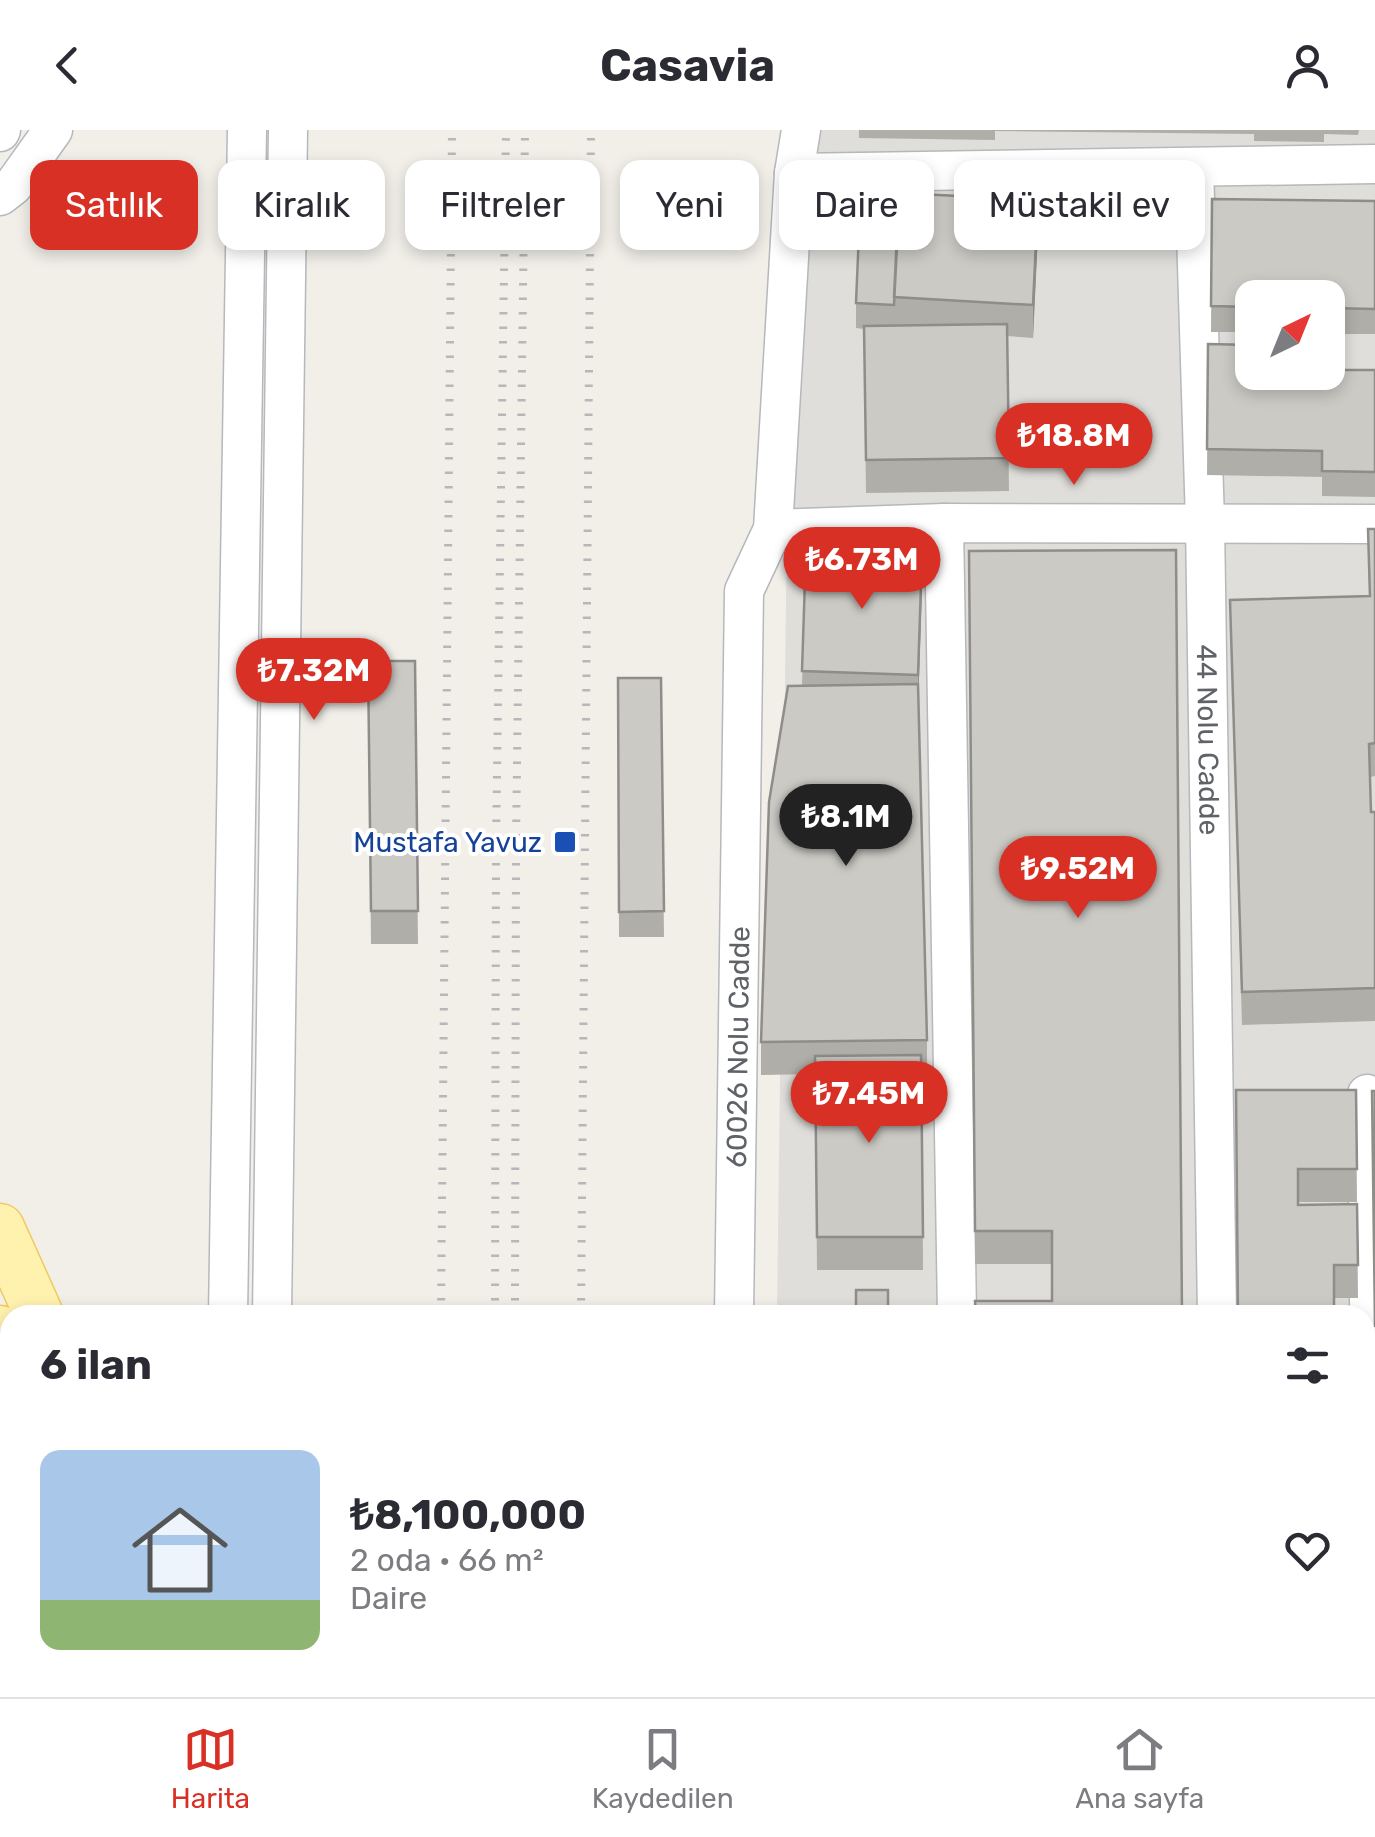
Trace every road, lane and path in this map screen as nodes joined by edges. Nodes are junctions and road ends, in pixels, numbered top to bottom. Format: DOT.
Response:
graph roads {
  1 [pos="53,130"];
  2 [pos="247,130"];
  3 [pos="288,130"];
  4 [pos="801,130"];
  5 [pos="796,160"];
  6 [pos="1375,164"];
  7 [pos="1205,168"];
  8 [pos="0,196"];
  9 [pos="789,250"];
  10 [pos="1197,250"];
  11 [pos="1205,522"];
  12 [pos="944,523"];
  13 [pos="1375,524"];
  14 [pos="773,529"];
  15 [pos="1215,1092"];
  16 [pos="1253,1092"];
  17 [pos="1329,1094"];
  18 [pos="1371,1095"];
  19 [pos="0,1228"];
  20 [pos="22,1305"];
  21 [pos="228,1305"];
  22 [pos="272,1305"];
  23 [pos="734,1305"];
  24 [pos="957,1305"];
  25 [pos="1217,1305"];
  26 [pos="1371,1305"];
  1 -- 8 [label="street"];
  2 -- 21 [label="street"];
  3 -- 22 [label="street"];
  4 -- 5 [label="street, 60026 Nolu Cadde"];
  6 -- 7 [label="street"];
  9 -- 14 [label="street, 60026 Nolu Cadde"];
  10 -- 11 [label="street, 44 Nolu Cadde"];
  11 -- 12 [label="street"];
  11 -- 13 [label="street"];
  11 -- 15 [label="street, 44 Nolu Cadde"];
  12 -- 14 [label="street"];
  12 -- 24 [label="street"];
  14 -- 23 [label="street, 60026 Nolu Cadde"];
  15 -- 16 [label="street"];
  15 -- 25 [label="street, 44 Nolu Cadde"];
  17 -- 18 [label="street"];
  18 -- 26 [label="street"];
  19 -- 20 [label="main road"];
}
